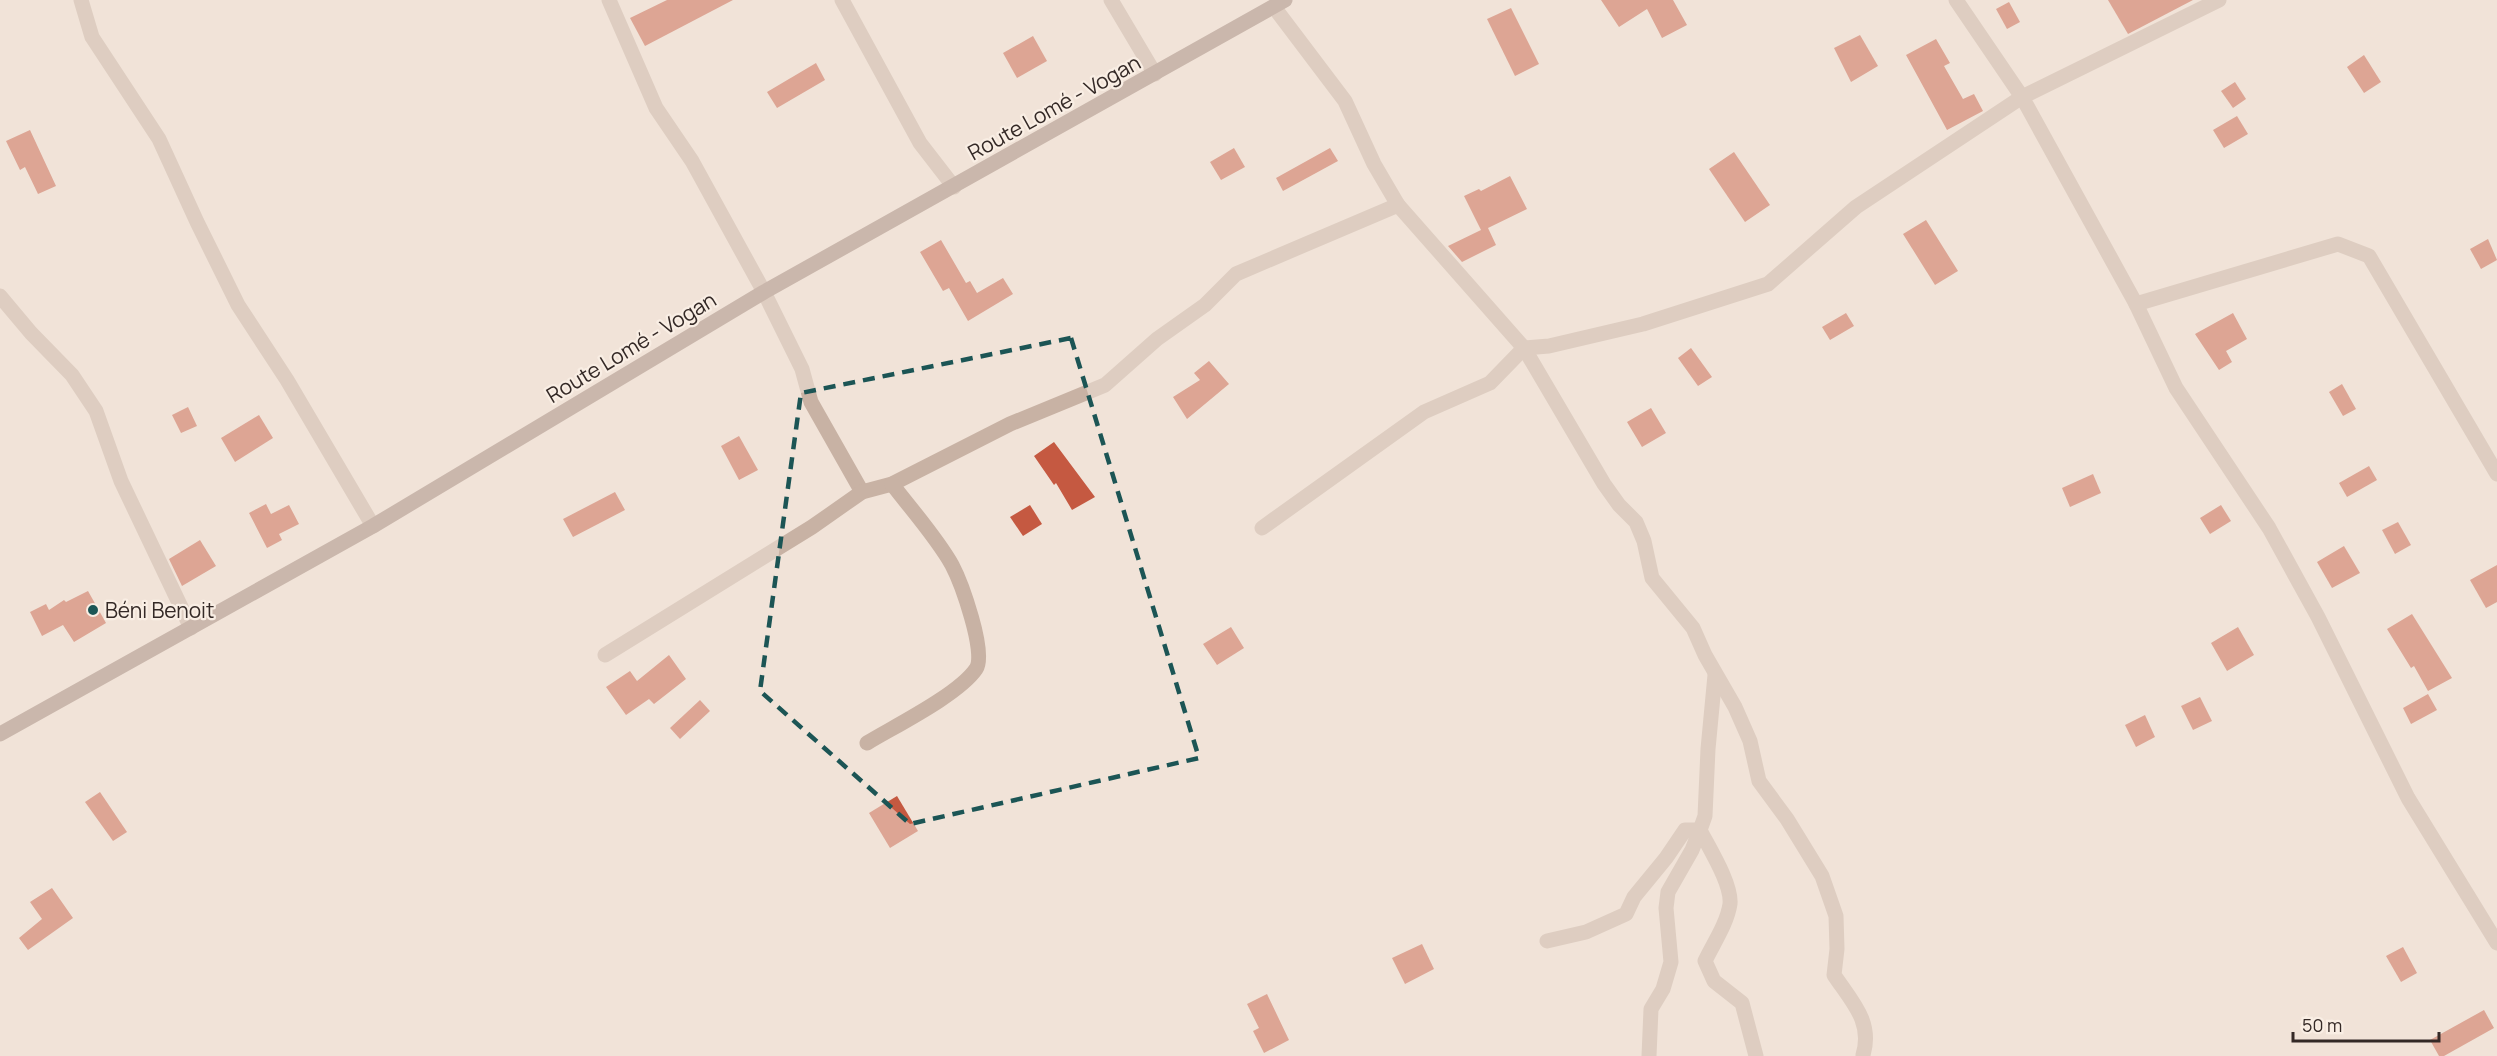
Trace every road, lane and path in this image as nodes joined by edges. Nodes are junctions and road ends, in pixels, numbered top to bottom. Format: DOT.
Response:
graph roads {
  1 [pos="81,0"];
  2 [pos="609,0"];
  3 [pos="842,0"];
  4 [pos="1111,0"];
  5 [pos="1956,0"];
  6 [pos="2219,0"];
  7 [pos="1279,3"];
  8 [pos="1155,74"];
  9 [pos="2022,97"];
  10 [pos="954,186"];
  11 [pos="1398,205"];
  12 [pos="764,292"];
  13 [pos="0,296"];
  14 [pos="2136,304"];
  15 [pos="1524,348"];
  16 [pos="2497,474"];
  17 [pos="892,484"];
  18 [pos="862,492"];
  19 [pos="373,526"];
  20 [pos="1263,528"];
  21 [pos="191,628"];
  22 [pos="605,654"];
  23 [pos="1715,675"];
  24 [pos="0,734"];
  25 [pos="867,743"];
  26 [pos="1700,830"];
  27 [pos="1547,940"];
  28 [pos="2497,943"];
  29 [pos="1863,1055"];
  30 [pos="1649,1056"];
  31 [pos="1756,1056"];
  1 -- 19 [label="street"];
  2 -- 12 [label="street"];
  3 -- 10 [label="street"];
  4 -- 8 [label="street"];
  5 -- 9 [label="street"];
  6 -- 9 [label="street"];
  7 -- 8 [label="main road, Route Lomé - Vogan"];
  7 -- 11 [label="street"];
  8 -- 10 [label="main road, Route Lomé - Vogan"];
  9 -- 14 [label="street"];
  9 -- 15 [label="street"];
  10 -- 12 [label="main road, Route Lomé - Vogan"];
  11 -- 15 [label="street"];
  11 -- 17 [label="street"];
  12 -- 18 [label="street"];
  12 -- 19 [label="main road, Route Lomé - Vogan"];
  13 -- 21 [label="street"];
  14 -- 16 [label="street"];
  14 -- 28 [label="street"];
  15 -- 20 [label="street"];
  15 -- 23 [label="street"];
  17 -- 18 [label="street"];
  17 -- 25 [label="street"];
  18 -- 22 [label="street"];
  19 -- 21 [label="main road, Route Lomé - Vogan"];
  21 -- 24 [label="main road, Route Lomé - Vogan"];
  23 -- 26 [label="street"];
  23 -- 29 [label="street"];
  26 -- 27 [label="street"];
  26 -- 30 [label="street"];
  26 -- 31 [label="street"];
}
